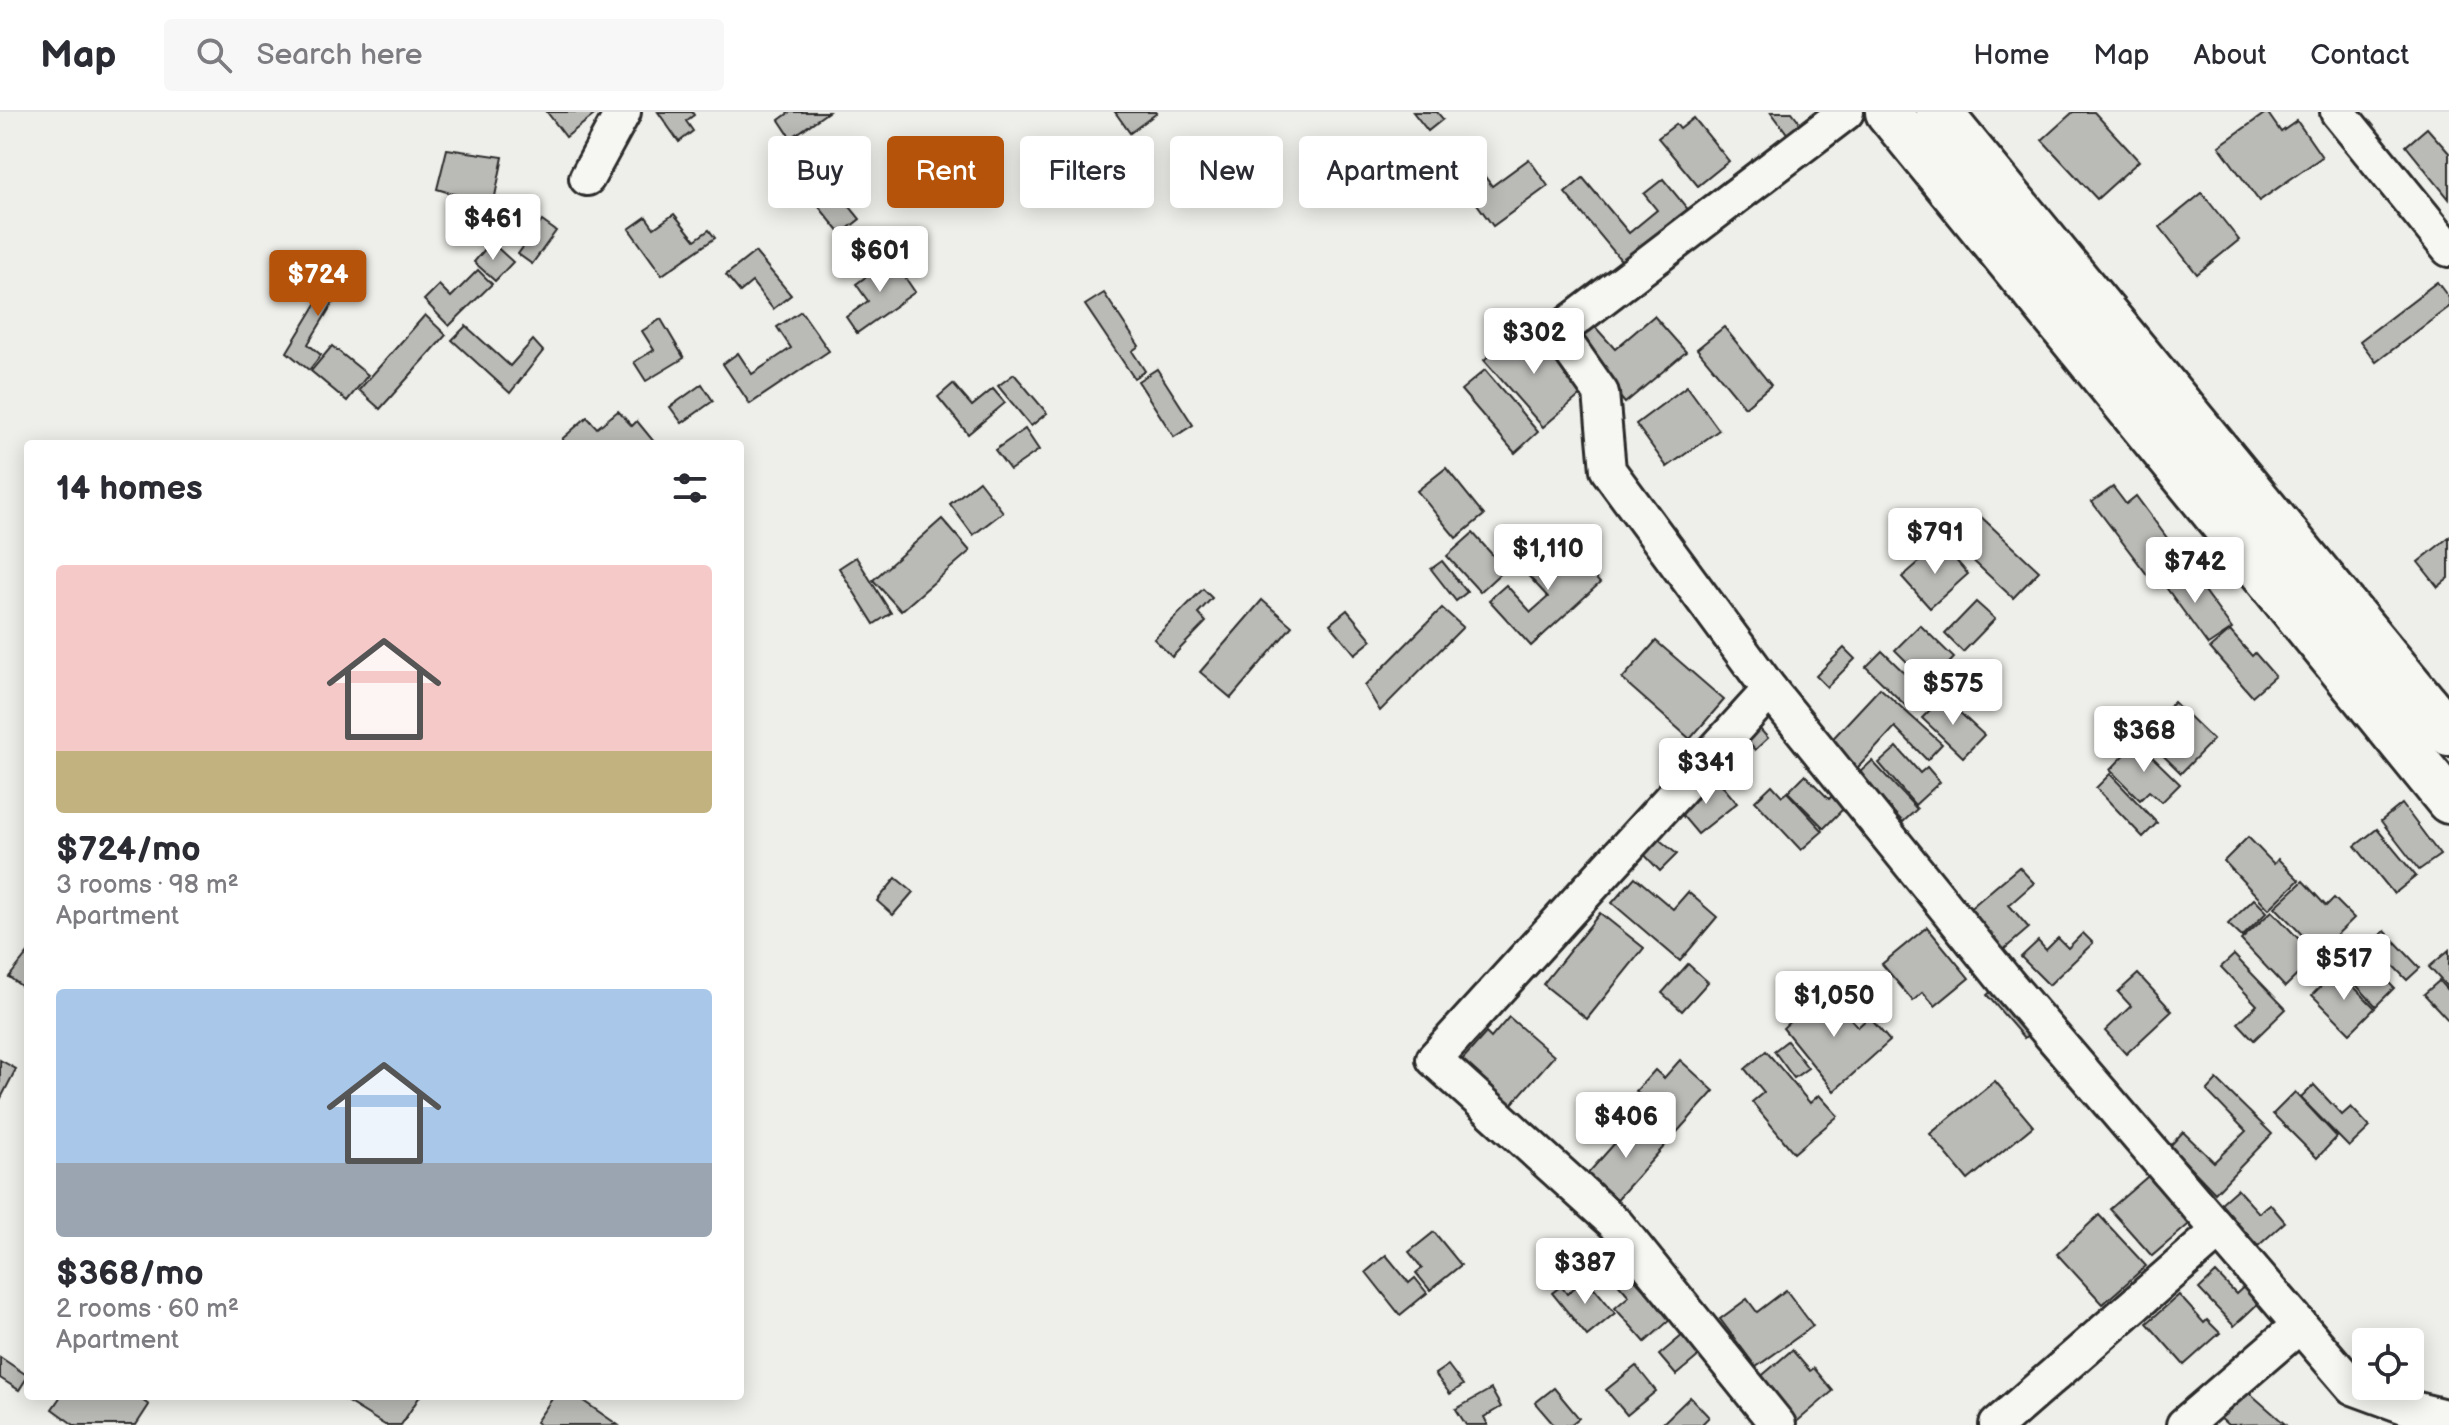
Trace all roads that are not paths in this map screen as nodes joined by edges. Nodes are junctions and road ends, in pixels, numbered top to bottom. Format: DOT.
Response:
graph roads {
  1 [pos="623,112"];
  2 [pos="1846,112"];
  3 [pos="1888,112"];
  4 [pos="1939,112"];
  5 [pos="2338,112"];
  6 [pos="587,178"];
  7 [pos="2449,249"];
  8 [pos="1770,690"];
  9 [pos="2449,733"];
  10 [pos="2449,801"];
  11 [pos="2219,1231"];
  12 [pos="2300,1325"];
  13 [pos="2407,1417"];
  14 [pos="2449,1418"];
  15 [pos="1778,1425"];
  16 [pos="1997,1425"];
  17 [pos="2184,1425"];
  1 -- 6 [label="street"];
  2 -- 8 [label="street"];
  3 -- 10 [label="main road"];
  4 -- 9 [label="main road"];
  5 -- 7 [label="street"];
  8 -- 11 [label="street"];
  8 -- 15 [label="street"];
  11 -- 12 [label="street"];
  11 -- 16 [label="street"];
  12 -- 13 [label="street"];
  12 -- 17 [label="street"];
  13 -- 14 [label="street"];
}
